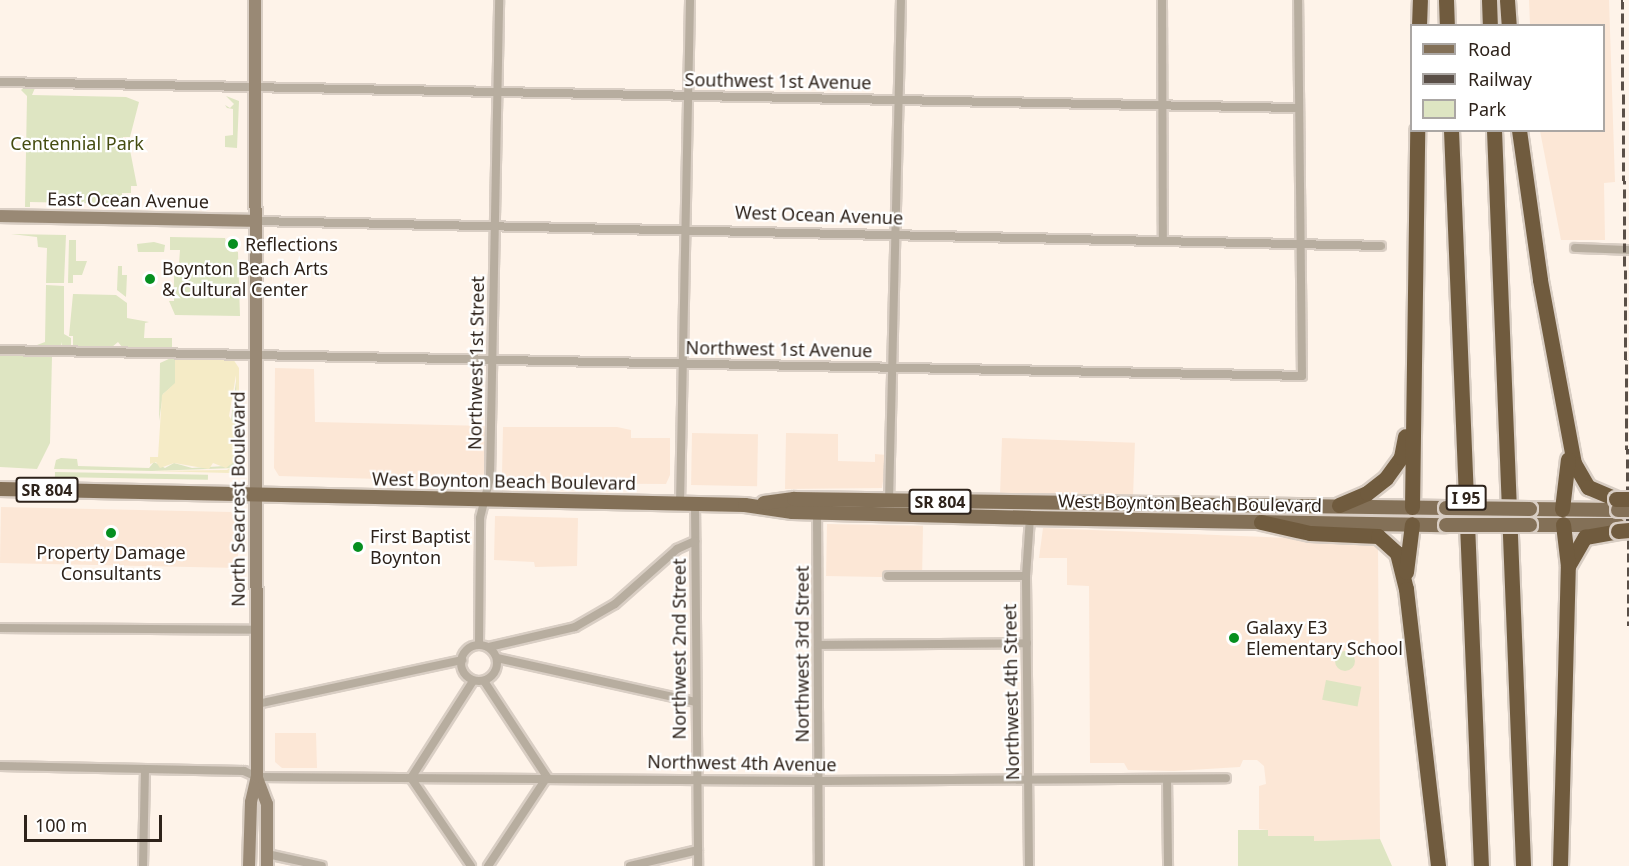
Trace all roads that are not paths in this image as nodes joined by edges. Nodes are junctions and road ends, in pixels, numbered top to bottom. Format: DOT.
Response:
graph roads {
  1 [pos="255,0"];
  2 [pos="499,0"];
  3 [pos="690,0"];
  4 [pos="901,0"];
  5 [pos="1162,0"];
  6 [pos="1298,0"];
  7 [pos="1419,0"];
  8 [pos="1446,0"];
  9 [pos="1489,0"];
  10 [pos="1507,0"];
  11 [pos="1419,24"];
  12 [pos="1447,24"];
  13 [pos="1490,24"];
  14 [pos="1509,24"];
  15 [pos="0,82"];
  16 [pos="255,85"];
  17 [pos="497,91"];
  18 [pos="689,96"];
  19 [pos="898,101"];
  20 [pos="1162,105"];
  21 [pos="1299,108"];
  22 [pos="1417,132"];
  23 [pos="1451,132"];
  24 [pos="1494,132"];
  25 [pos="1519,132"];
  26 [pos="0,216"];
  27 [pos="256,221"];
  28 [pos="496,225"];
  29 [pos="686,228"];
  30 [pos="895,234"];
  31 [pos="1163,241"];
  32 [pos="1300,243"];
  33 [pos="1381,246"];
  34 [pos="1575,248"];
  35 [pos="1629,250"];
  36 [pos="0,350"];
  37 [pos="256,355"];
  38 [pos="494,360"];
  39 [pos="683,364"];
  40 [pos="894,368"];
  41 [pos="1413,380"];
  42 [pos="1565,424"];
  43 [pos="0,489"];
  44 [pos="257,494"];
  45 [pos="485,499"];
  46 [pos="889,501"];
  47 [pos="680,504"];
  48 [pos="695,504"];
  49 [pos="1130,504"];
  50 [pos="1623,504"];
  51 [pos="750,505"];
  52 [pos="1339,505"];
  53 [pos="1412,507"];
  54 [pos="817,513"];
  55 [pos="1563,517"];
  56 [pos="1030,519"];
  57 [pos="1261,522"];
  58 [pos="1412,524"];
  59 [pos="1624,528"];
  60 [pos="695,541"];
  61 [pos="1568,566"];
  62 [pos="888,576"];
  63 [pos="1026,576"];
  64 [pos="1406,589"];
  65 [pos="0,628"];
  66 [pos="257,630"];
  67 [pos="1027,643"];
  68 [pos="479,644"];
  69 [pos="818,645"];
  70 [pos="489,647"];
  71 [pos="496,658"];
  72 [pos="462,660"];
  73 [pos="473,681"];
  74 [pos="484,681"];
  75 [pos="695,702"];
  76 [pos="256,704"];
  77 [pos="0,766"];
  78 [pos="145,769"];
  79 [pos="257,777"];
  80 [pos="546,777"];
  81 [pos="1029,777"];
  82 [pos="411,778"];
  83 [pos="1226,778"];
  84 [pos="698,779"];
  85 [pos="1167,779"];
  86 [pos="819,781"];
  87 [pos="698,850"];
  88 [pos="267,860"];
  89 [pos="143,866"];
  90 [pos="249,866"];
  91 [pos="322,866"];
  92 [pos="471,866"];
  93 [pos="489,866"];
  94 [pos="630,866"];
  95 [pos="698,866"];
  96 [pos="819,866"];
  97 [pos="1029,866"];
  98 [pos="1168,866"];
  99 [pos="1438,866"];
  100 [pos="1481,866"];
  101 [pos="1523,866"];
  102 [pos="1560,866"];
  1 -- 16 [label="street, North Seacrest Boulevard"];
  2 -- 17 [label="street, Northwest 1st Street"];
  3 -- 18 [label="street"];
  4 -- 19 [label="street"];
  5 -- 20 [label="street"];
  6 -- 21 [label="street"];
  7 -- 11 [label="highway"];
  8 -- 12 [label="highway"];
  9 -- 13 [label="highway"];
  10 -- 14 [label="highway"];
  15 -- 16 [label="street, Southwest 1st Avenue"];
  16 -- 17 [label="street, Southwest 1st Avenue"];
  16 -- 27 [label="street, North Seacrest Boulevard"];
  17 -- 18 [label="street, Southwest 1st Avenue"];
  17 -- 28 [label="street, Northwest 1st Street"];
  18 -- 19 [label="street, Southwest 1st Avenue"];
  18 -- 29 [label="street"];
  19 -- 20 [label="street, Southwest 1st Avenue"];
  19 -- 30 [label="street"];
  20 -- 21 [label="street, Southwest 1st Avenue"];
  20 -- 31 [label="street"];
  21 -- 32 [label="street"];
  22 -- 41 [label="highway"];
  23 -- 100 [label="highway, I 95"];
  24 -- 101 [label="highway, I 95"];
  25 -- 42 [label="highway"];
  26 -- 27 [label="street, East Ocean Avenue"];
  27 -- 28 [label="street, West Ocean Avenue"];
  27 -- 37 [label="street, North Seacrest Boulevard"];
  28 -- 29 [label="street, West Ocean Avenue"];
  28 -- 38 [label="street, Northwest 1st Street"];
  29 -- 30 [label="street, West Ocean Avenue"];
  29 -- 39 [label="street"];
  30 -- 31 [label="street, West Ocean Avenue"];
  30 -- 40 [label="street"];
  31 -- 32 [label="street, West Ocean Avenue"];
  32 -- 33 [label="street, West Ocean Avenue"];
  32 -- 40 [label="street, Northwest 1st Avenue"];
  34 -- 35 [label="street"];
  36 -- 37 [label="street, Northwest 1st Avenue"];
  37 -- 38 [label="street, Northwest 1st Avenue"];
  37 -- 44 [label="street, North Seacrest Boulevard"];
  38 -- 39 [label="street, Northwest 1st Avenue"];
  38 -- 45 [label="street, Northwest 1st Street"];
  39 -- 40 [label="street, Northwest 1st Avenue"];
  39 -- 47 [label="street"];
  40 -- 46 [label="street"];
  41 -- 52 [label="highway"];
  41 -- 53 [label="highway"];
  42 -- 50 [label="highway"];
  42 -- 55 [label="highway"];
  43 -- 44 [label="main road, SR 804"];
  44 -- 45 [label="main road, West Boynton Beach Boulevard / SR 804"];
  44 -- 66 [label="street, North Seacrest Boulevard"];
  45 -- 47 [label="main road, West Boynton Beach Boulevard / SR 804"];
  45 -- 68 [label="street, Northwest 1st Street"];
  46 -- 49 [label="main road, West Boynton Beach Boulevard / SR 804"];
  46 -- 51 [label="main road, West Boynton Beach Boulevard / SR 804"];
  47 -- 48 [label="main road, West Boynton Beach Boulevard / SR 804"];
  48 -- 51 [label="main road, West Boynton Beach Boulevard / SR 804"];
  48 -- 60 [label="street, Northwest 2nd Street"];
  49 -- 52 [label="main road, West Boynton Beach Boulevard / SR 804"];
  49 -- 56 [label="main road"];
  50 -- 55 [label="main road, West Boynton Beach Boulevard / SR 804"];
  51 -- 54 [label="main road, West Boynton Beach Boulevard / SR 804"];
  52 -- 53 [label="main road, West Boynton Beach Boulevard / SR 804"];
  53 -- 55 [label="main road, West Boynton Beach Boulevard / SR 804, bridge"];
  53 -- 58 [label="main road"];
  54 -- 56 [label="main road, West Boynton Beach Boulevard / SR 804"];
  54 -- 69 [label="street, Northwest 3rd Street"];
  55 -- 58 [label="main road, West Boynton Beach Boulevard / SR 804, bridge"];
  55 -- 59 [label="main road, West Boynton Beach Boulevard / SR 804"];
  55 -- 61 [label="highway"];
  56 -- 57 [label="main road, West Boynton Beach Boulevard / SR 804"];
  56 -- 63 [label="street, Northwest 4th Street"];
  57 -- 58 [label="main road, West Boynton Beach Boulevard / SR 804"];
  57 -- 64 [label="highway"];
  58 -- 64 [label="highway"];
  59 -- 61 [label="highway"];
  60 -- 70 [label="street"];
  60 -- 75 [label="street, Northwest 2nd Street"];
  61 -- 102 [label="highway"];
  62 -- 63 [label="street"];
  63 -- 67 [label="street, Northwest 4th Street"];
  64 -- 99 [label="highway"];
  65 -- 66 [label="street"];
  66 -- 76 [label="street, North Seacrest Boulevard"];
  67 -- 69 [label="street"];
  67 -- 81 [label="street, Northwest 4th Street"];
  68 -- 70 [label="street"];
  68 -- 72 [label="street"];
  69 -- 86 [label="street, Northwest 3rd Street"];
  70 -- 71 [label="street"];
  71 -- 74 [label="street"];
  71 -- 75 [label="street"];
  72 -- 73 [label="street"];
  72 -- 76 [label="street"];
  73 -- 74 [label="street"];
  73 -- 82 [label="street"];
  74 -- 80 [label="street"];
  75 -- 84 [label="street, Northwest 2nd Street"];
  76 -- 79 [label="street, North Seacrest Boulevard"];
  77 -- 78 [label="street, Northwest 4th Avenue"];
  78 -- 79 [label="street, Northwest 4th Avenue"];
  78 -- 89 [label="street"];
  79 -- 82 [label="street, Northwest 4th Avenue"];
  79 -- 88 [label="street, North Seacrest Boulevard"];
  79 -- 90 [label="street, North Seacrest Boulevard"];
  80 -- 82 [label="street, Northwest 4th Avenue"];
  80 -- 84 [label="street, Northwest 4th Avenue"];
  80 -- 93 [label="street"];
  81 -- 85 [label="street, Northwest 4th Avenue"];
  81 -- 86 [label="street, Northwest 4th Avenue"];
  81 -- 97 [label="street, Northwest 4th Street"];
  82 -- 92 [label="street"];
  83 -- 85 [label="street, Northwest 4th Avenue"];
  84 -- 86 [label="street, Northwest 4th Avenue"];
  84 -- 87 [label="street, Northwest 2nd Street"];
  85 -- 98 [label="street"];
  86 -- 96 [label="street, Northwest 3rd Street"];
  87 -- 94 [label="street"];
  87 -- 95 [label="street, Northwest 2nd Street"];
  88 -- 91 [label="street"];
}
